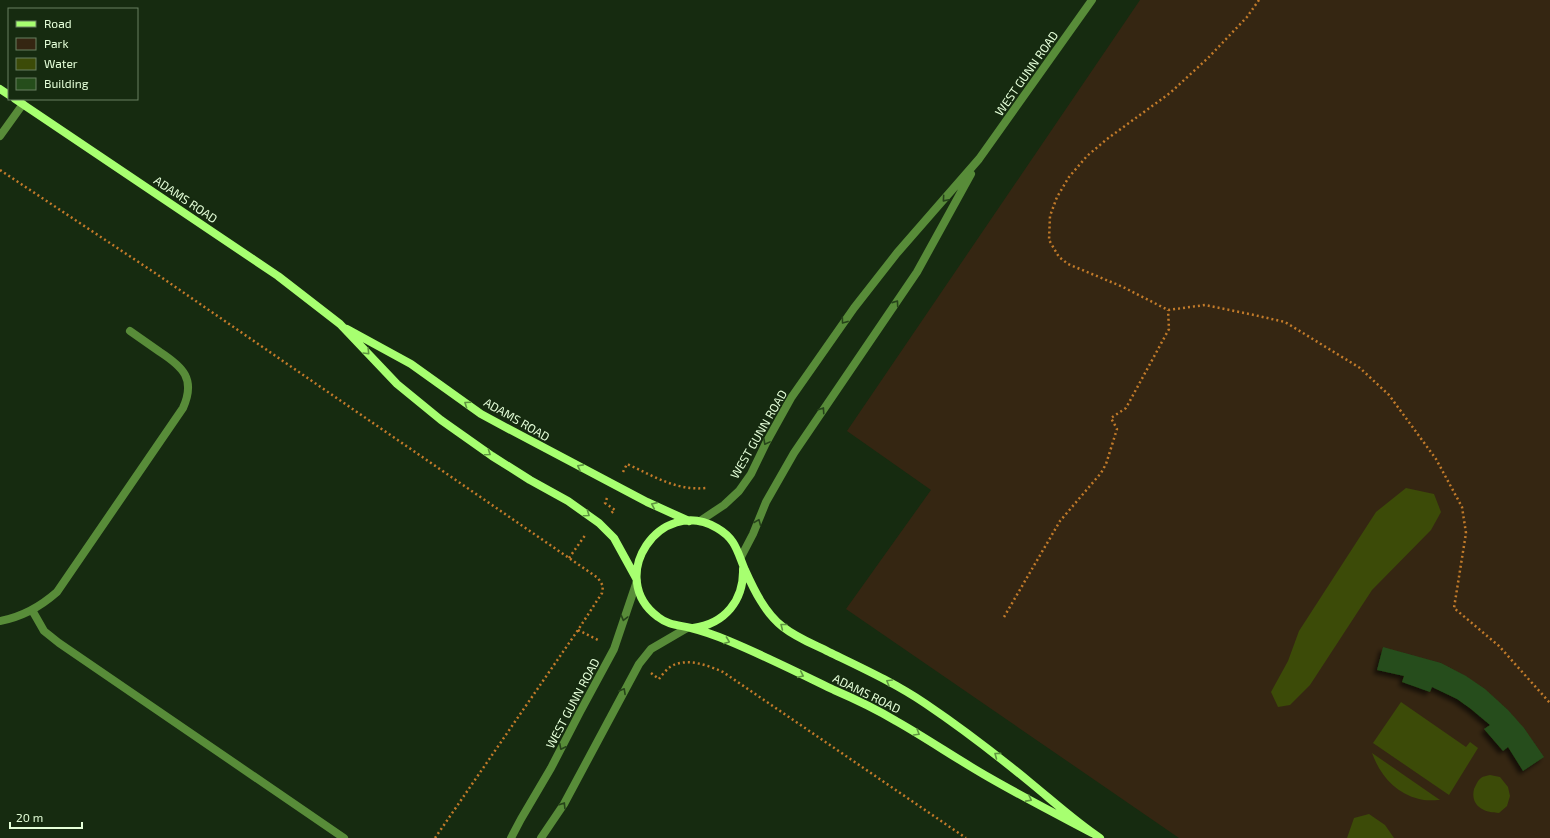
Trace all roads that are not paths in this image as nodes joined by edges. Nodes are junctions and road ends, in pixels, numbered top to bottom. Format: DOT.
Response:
graph roads {
  1 [pos="1092,0"];
  2 [pos="17,100"];
  3 [pos="23,104"];
  4 [pos="0,136"];
  5 [pos="979,159"];
  6 [pos="340,324"];
  7 [pos="130,331"];
  8 [pos="690,521"];
  9 [pos="700,521"];
  10 [pos="741,557"];
  11 [pos="743,566"];
  12 [pos="637,580"];
  13 [pos="32,610"];
  14 [pos="0,621"];
  15 [pos="689,628"];
  16 [pos="1092,833"];
  17 [pos="344,838"];
  18 [pos="511,838"];
  19 [pos="541,838"];
  20 [pos="1100,838"];
  1 -- 5 [label="street, WEST GUNN ROAD"];
  2 -- 3 [label="main road, ADAMS ROAD"];
  3 -- 4 [label="street"];
  3 -- 6 [label="main road, ADAMS ROAD"];
  5 -- 9 [label="street, WEST GUNN ROAD, one-way"];
  10 -- 5 [label="street, WEST GUNN ROAD, one-way"];
  8 -- 6 [label="main road, ADAMS ROAD, one-way"];
  6 -- 12 [label="main road, ADAMS ROAD, one-way"];
  7 -- 13 [label="street"];
  8 -- 9 [label="main road, WEST GUNN ROAD"];
  8 -- 12 [label="main road, WEST GUNN ROAD"];
  9 -- 10 [label="main road, ADAMS ROAD"];
  10 -- 11 [label="main road, ADAMS ROAD"];
  11 -- 15 [label="main road"];
  16 -- 11 [label="main road, ADAMS ROAD, one-way"];
  12 -- 15 [label="main road, ADAMS ROAD"];
  12 -- 18 [label="street, WEST GUNN ROAD, one-way"];
  13 -- 14 [label="street"];
  13 -- 17 [label="street"];
  15 -- 16 [label="main road, ADAMS ROAD, one-way"];
  19 -- 15 [label="street, one-way"];
  16 -- 20 [label="main road, ADAMS ROAD"];
}
